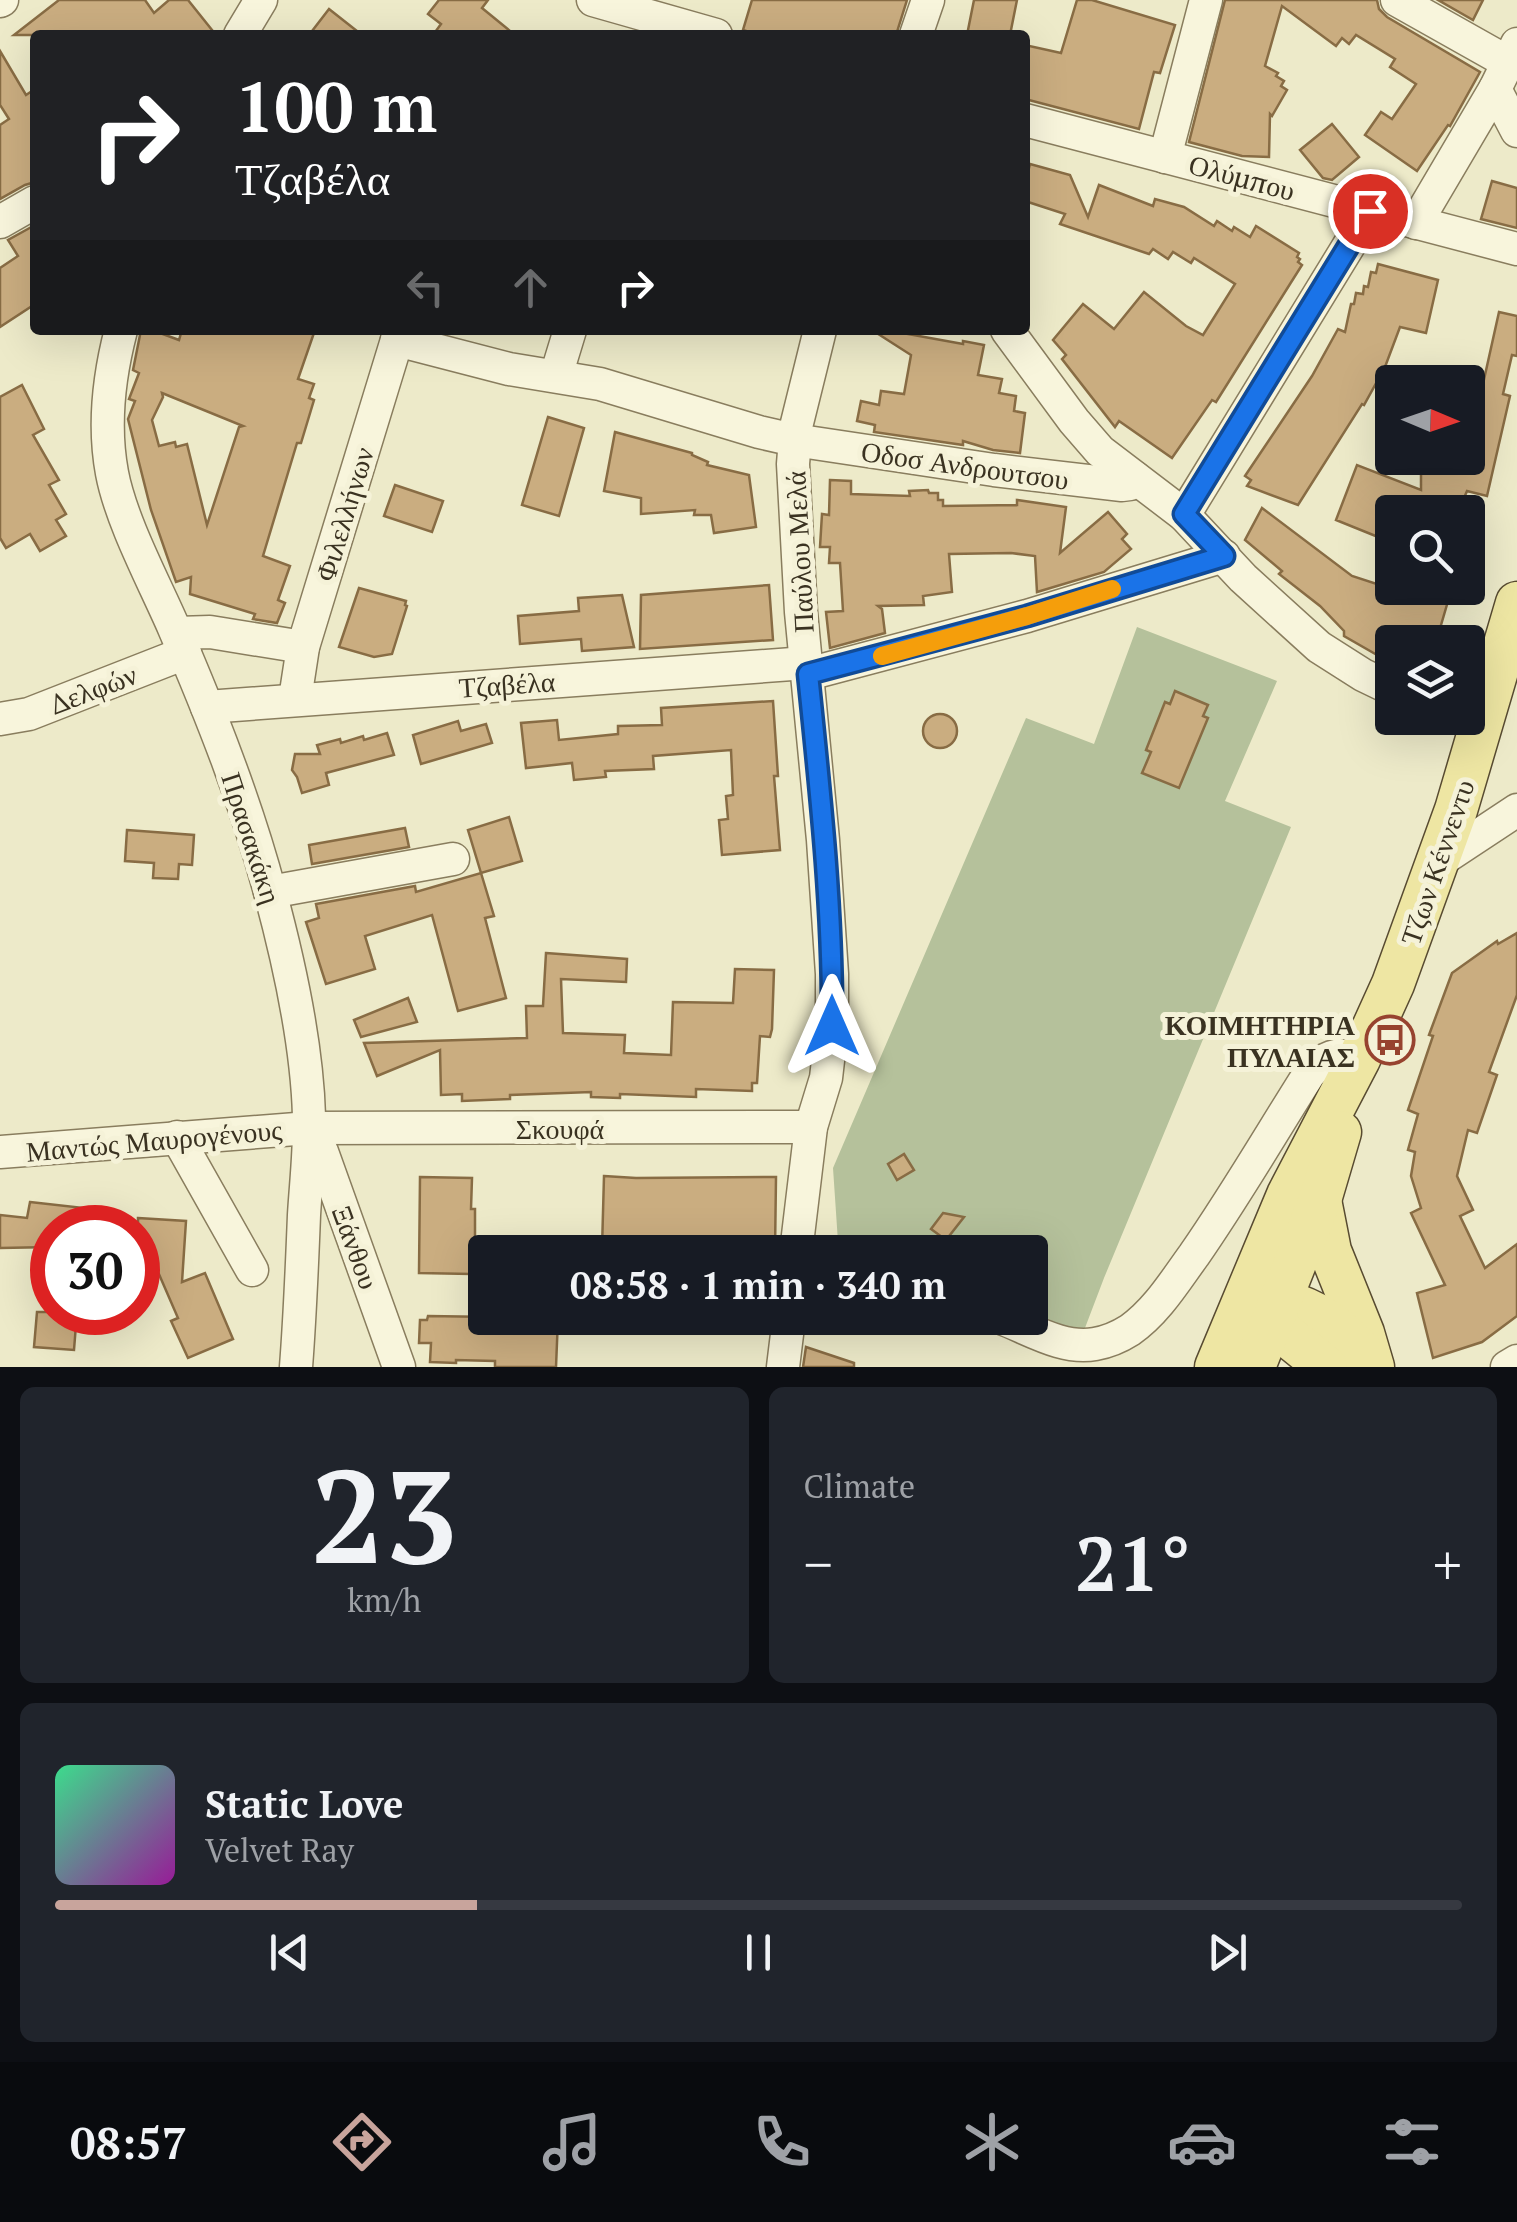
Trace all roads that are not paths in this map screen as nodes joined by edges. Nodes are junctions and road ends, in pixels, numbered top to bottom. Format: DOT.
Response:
graph roads {
  1 [pos="261,0"];
  2 [pos="593,0"];
  3 [pos="928,0"];
  4 [pos="1397,0"];
  5 [pos="1195,3"];
  6 [pos="672,19"];
  7 [pos="243,30"];
  8 [pos="702,30"];
  9 [pos="918,30"];
  10 [pos="1507,65"];
  11 [pos="1030,121"];
  12 [pos="1517,130"];
  13 [pos="1165,157"];
  14 [pos="30,205"];
  15 [pos="1370,211"];
  16 [pos="0,222"];
  17 [pos="1416,223"];
  18 [pos="1517,248"];
  19 [pos="120,335"];
  20 [pos="398,335"];
  21 [pos="568,335"];
  22 [pos="819,335"];
  23 [pos="1011,335"];
  24 [pos="556,376"];
  25 [pos="794,440"];
  26 [pos="1135,478"];
  27 [pos="1184,514"];
  28 [pos="1224,556"];
  29 [pos="1517,603"];
  30 [pos="181,643"];
  31 [pos="303,646"];
  32 [pos="807,669"];
  33 [pos="1375,681"];
  34 [pos="1485,692"];
  35 [pos="295,700"];
  36 [pos="208,708"];
  37 [pos="0,719"];
  38 [pos="1471,735"];
  39 [pos="1517,810"];
  40 [pos="453,859"];
  41 [pos="1440,861"];
  42 [pos="270,892"];
  43 [pos="1359,1059"];
  44 [pos="810,1127"];
  45 [pos="309,1128"];
  46 [pos="177,1137"];
  47 [pos="5,1147"];
  48 [pos="1320,1200"];
  49 [pos="798,1235"];
  50 [pos="252,1270"];
  51 [pos="1261,1304"];
  52 [pos="787,1335"];
  53 [pos="1043,1335"];
  54 [pos="1373,1366"];
  55 [pos="296,1367"];
  56 [pos="399,1367"];
  57 [pos="783,1367"];
  58 [pos="1216,1367"];
  59 [pos="1254,1367"];
  60 [pos="1279,1367"];
  61 [pos="1311,1367"];
  62 [pos="1326,1367"];
  1 -- 7 [label="street"];
  2 -- 6 [label="street"];
  3 -- 9 [label="street"];
  4 -- 10 [label="street"];
  5 -- 13 [label="street"];
  6 -- 8 [label="street"];
  10 -- 12 [label="street"];
  10 -- 17 [label="street"];
  11 -- 13 [label="street, Ολύμπου"];
  13 -- 15 [label="street, Ολύμπου"];
  14 -- 16 [label="street"];
  15 -- 17 [label="street, Ολύμπου"];
  15 -- 27 [label="street"];
  17 -- 18 [label="street, Ολύμπου"];
  19 -- 30 [label="street, Πρασακάκη"];
  20 -- 24 [label="street, Οδοσ Ανδρουτσου"];
  20 -- 31 [label="street, Φιλελλήνων"];
  21 -- 24 [label="street"];
  22 -- 25 [label="street, Παύλου Μελά"];
  23 -- 26 [label="street"];
  24 -- 25 [label="street, Οδοσ Ανδρουτσου"];
  25 -- 26 [label="street, Οδοσ Ανδρουτσου"];
  25 -- 32 [label="street, Παύλου Μελά"];
  26 -- 27 [label="street"];
  27 -- 28 [label="street"];
  28 -- 32 [label="street, Τζαβέλα"];
  28 -- 33 [label="street"];
  29 -- 34 [label="main road, Τζων Κέννεντυ"];
  30 -- 31 [label="street"];
  30 -- 36 [label="street, Πρασακάκη"];
  30 -- 37 [label="street, Δελφών"];
  31 -- 35 [label="street, Φιλελλήνων"];
  32 -- 35 [label="street, Τζαβέλα"];
  32 -- 44 [label="street, Παύλου Μελά"];
  35 -- 36 [label="street, Τζαβέλα"];
  36 -- 42 [label="street, Πρασακάκη"];
  38 -- 41 [label="main road, Τζων Κέννεντυ"];
  39 -- 41 [label="street"];
  40 -- 42 [label="street"];
  41 -- 43 [label="main road, Τζων Κέννεντυ"];
  42 -- 45 [label="street, Πρασακάκη"];
  43 -- 48 [label="main road, Τζων Κέννεντυ"];
  43 -- 51 [label="main road, Τζων Κέννεντυ"];
  43 -- 53 [label="street"];
  44 -- 45 [label="street, Σκουφά"];
  44 -- 49 [label="street, Παύλου Μελά"];
  45 -- 46 [label="street, Μαντώς Μαυρογένους"];
  45 -- 55 [label="street, Πρασακάκη"];
  45 -- 56 [label="street, Ξάνθου"];
  46 -- 47 [label="street, Μαντώς Μαυρογένους"];
  46 -- 50 [label="street"];
  48 -- 51 [label="main road, Τζων Κέννεντυ"];
  48 -- 54 [label="main road"];
  51 -- 54 [label="main road"];
  51 -- 58 [label="main road, Τζων Κέννεντυ"];
  51 -- 59 [label="main road, Τζων Κέννεντυ"];
  51 -- 62 [label="main road"];
  52 -- 57 [label="street"];
  60 -- 61 [label="main road"];
}
